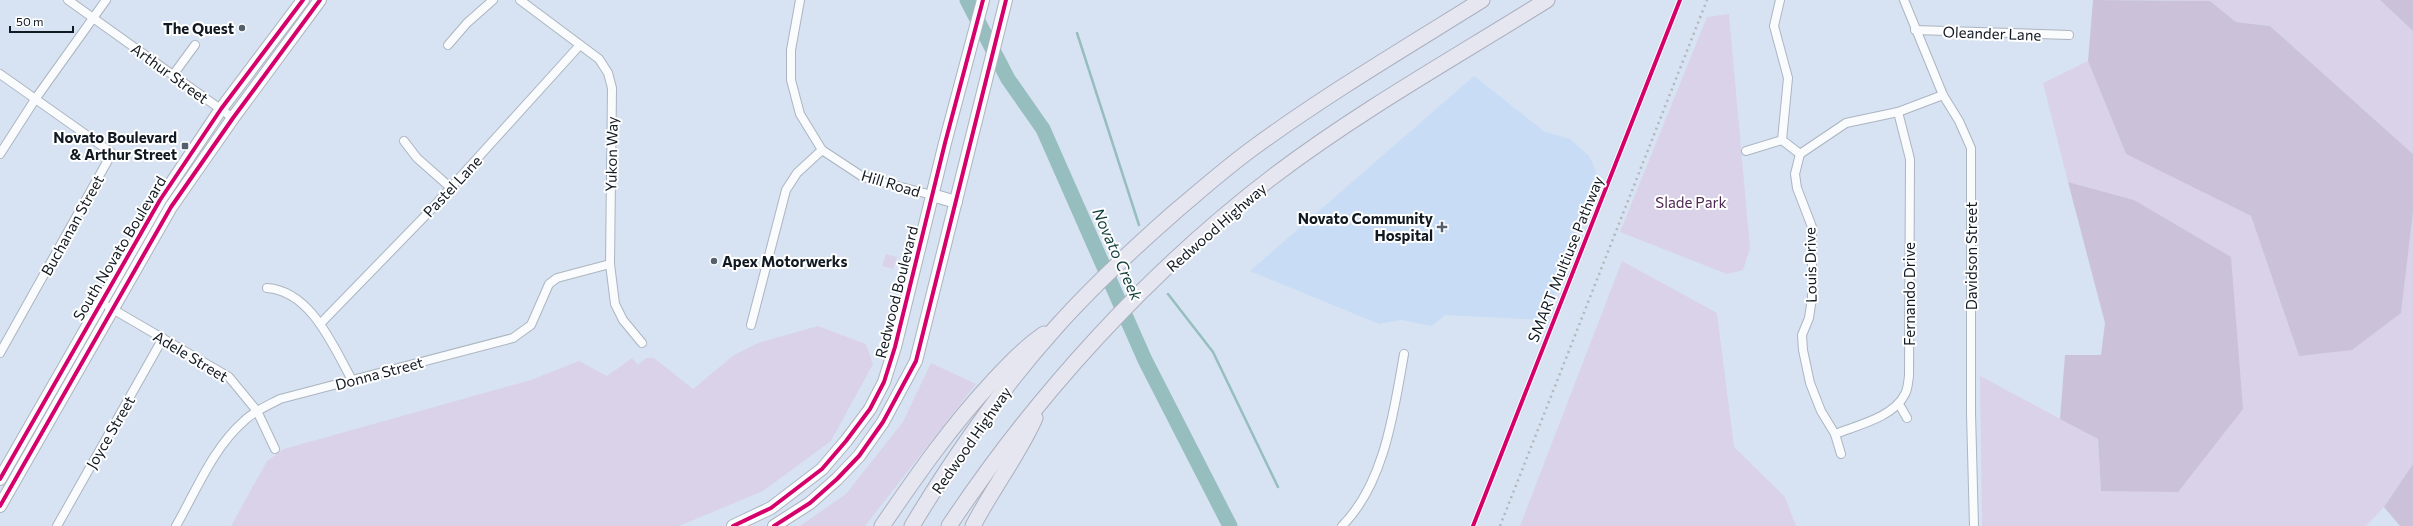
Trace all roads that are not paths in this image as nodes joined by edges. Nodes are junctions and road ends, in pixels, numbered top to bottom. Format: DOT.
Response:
graph roads {
  1 [pos="68,0"];
  2 [pos="106,0"];
  3 [pos="303,0"];
  4 [pos="320,0"];
  5 [pos="493,0"];
  6 [pos="520,0"];
  7 [pos="800,0"];
  8 [pos="983,0"];
  9 [pos="1006,0"];
  10 [pos="1482,0"];
  11 [pos="1547,0"];
  12 [pos="1780,0"];
  13 [pos="1904,0"];
  14 [pos="93,18"];
  15 [pos="1915,30"];
  16 [pos="2069,35"];
  17 [pos="195,45"];
  18 [pos="448,45"];
  19 [pos="580,45"];
  20 [pos="0,74"];
  21 [pos="173,75"];
  22 [pos="1943,95"];
  23 [pos="36,98"];
  24 [pos="221,109"];
  25 [pos="1898,112"];
  26 [pos="233,118"];
  27 [pos="1782,140"];
  28 [pos="404,141"];
  29 [pos="822,150"];
  30 [pos="1746,151"];
  31 [pos="0,154"];
  32 [pos="1800,154"];
  33 [pos="451,188"];
  34 [pos="932,195"];
  35 [pos="956,202"];
  36 [pos="610,264"];
  37 [pos="267,288"];
  38 [pos="100,302"];
  39 [pos="112,309"];
  40 [pos="320,324"];
  41 [pos="751,325"];
  42 [pos="1058,325"];
  43 [pos="163,338"];
  44 [pos="642,343"];
  45 [pos="0,353"];
  46 [pos="1404,354"];
  47 [pos="352,380"];
  48 [pos="1044,399"];
  49 [pos="1899,404"];
  50 [pos="257,411"];
  51 [pos="1907,418"];
  52 [pos="1836,434"];
  53 [pos="275,449"];
  54 [pos="1840,454"];
  55 [pos="0,479"];
  56 [pos="0,506"];
  57 [pos="57,526"];
  58 [pos="176,526"];
  59 [pos="733,526"];
  60 [pos="774,526"];
  61 [pos="882,526"];
  62 [pos="912,526"];
  63 [pos="950,526"];
  64 [pos="974,526"];
  65 [pos="1342,526"];
  66 [pos="1974,526"];
  1 -- 14 [label="street, Arthur Street"];
  2 -- 14 [label="street"];
  3 -- 24 [label="main road, South Novato Boulevard"];
  4 -- 26 [label="main road, South Novato Boulevard"];
  5 -- 18 [label="street"];
  6 -- 19 [label="street, Yukon Way"];
  7 -- 29 [label="street, Hill Road"];
  8 -- 34 [label="main road, Redwood Boulevard"];
  9 -- 35 [label="main road"];
  10 -- 42 [label="highway, Redwood Highway"];
  11 -- 48 [label="highway, Redwood Highway"];
  12 -- 27 [label="street"];
  13 -- 15 [label="street, Davidson Street"];
  14 -- 21 [label="street, Arthur Street"];
  14 -- 23 [label="street"];
  15 -- 16 [label="street, Oleander Lane"];
  15 -- 22 [label="street, Davidson Street"];
  17 -- 21 [label="street"];
  19 -- 33 [label="street, Pastel Lane"];
  19 -- 36 [label="street, Yukon Way"];
  20 -- 23 [label="street, Buchanan Street"];
  21 -- 24 [label="street, Arthur Street"];
  22 -- 25 [label="street"];
  22 -- 66 [label="street, Davidson Street"];
  23 -- 31 [label="street"];
  23 -- 45 [label="street, Buchanan Street"];
  24 -- 26 [label="street, Arthur Street"];
  24 -- 38 [label="main road, South Novato Boulevard"];
  25 -- 32 [label="street"];
  25 -- 49 [label="street, Fernando Drive"];
  26 -- 39 [label="main road, South Novato Boulevard"];
  27 -- 30 [label="street"];
  27 -- 32 [label="street"];
  28 -- 33 [label="street"];
  29 -- 34 [label="street, Hill Road"];
  29 -- 41 [label="street"];
  32 -- 52 [label="street, Louis Drive"];
  33 -- 40 [label="street, Pastel Lane"];
  34 -- 35 [label="main road"];
  34 -- 59 [label="main road, Redwood Boulevard"];
  35 -- 60 [label="main road"];
  36 -- 44 [label="street, Yukon Way"];
  36 -- 47 [label="street, Donna Street"];
  37 -- 40 [label="street"];
  38 -- 39 [label="street, Adele Street"];
  38 -- 55 [label="main road, South Novato Boulevard"];
  39 -- 43 [label="street, Adele Street"];
  39 -- 56 [label="main road, South Novato Boulevard"];
  40 -- 47 [label="street"];
  42 -- 61 [label="highway"];
  42 -- 62 [label="highway, Redwood Highway"];
  43 -- 50 [label="street, Adele Street"];
  43 -- 57 [label="street, Joyce Street"];
  46 -- 65 [label="street"];
  47 -- 50 [label="street, Donna Street"];
  48 -- 63 [label="highway, Redwood Highway"];
  48 -- 64 [label="highway"];
  49 -- 51 [label="street"];
  49 -- 52 [label="street"];
  50 -- 53 [label="street, Adele Street"];
  50 -- 58 [label="street, Donna Street"];
  52 -- 54 [label="street, Louis Drive"];
}
